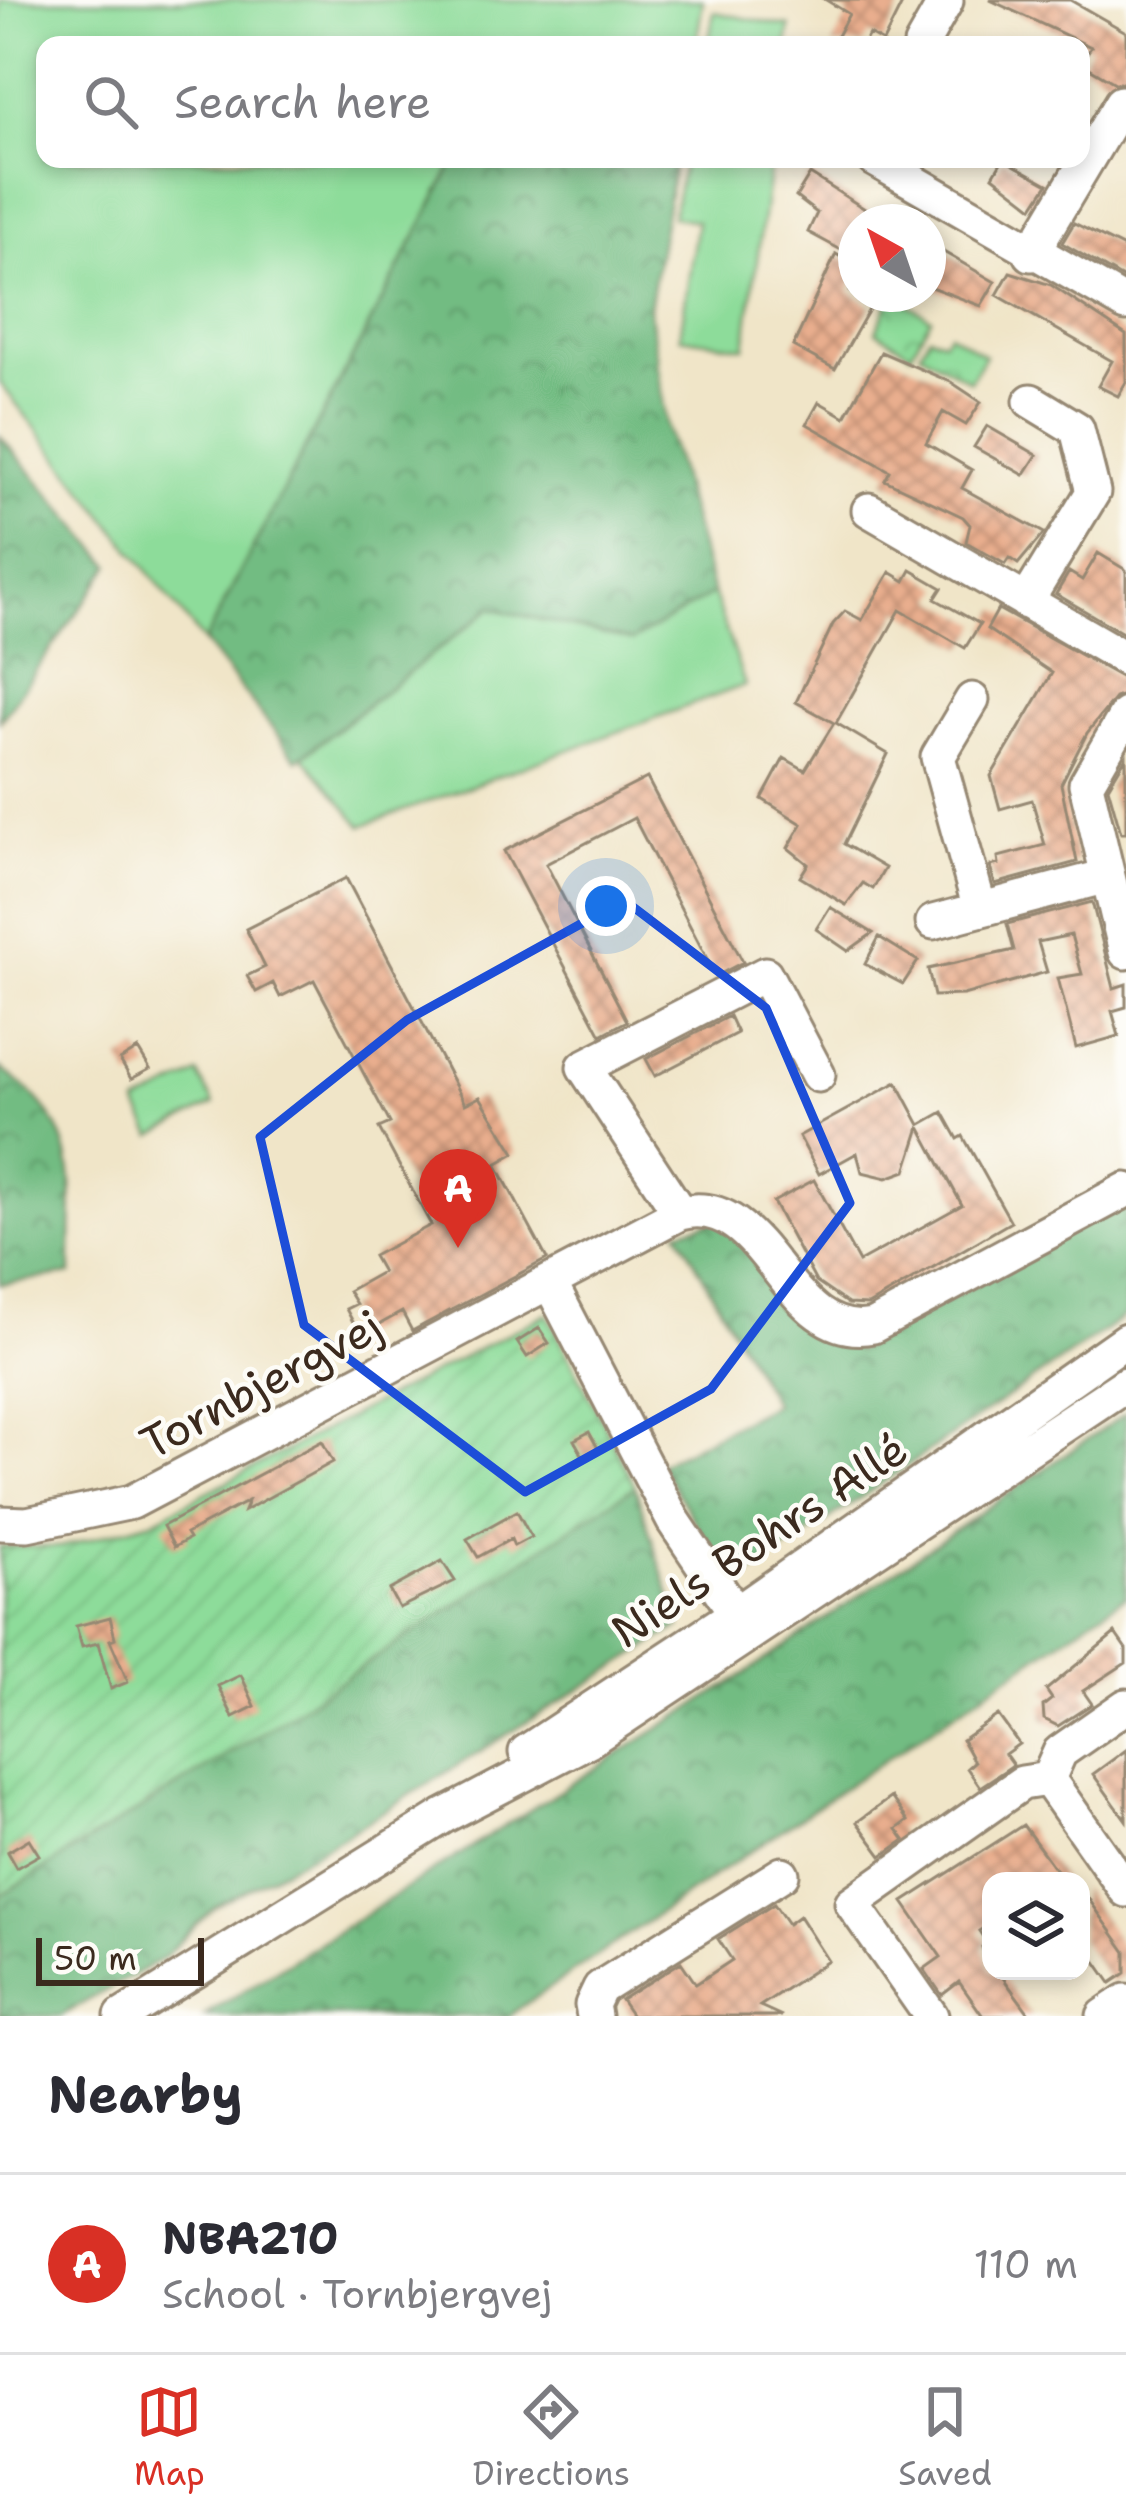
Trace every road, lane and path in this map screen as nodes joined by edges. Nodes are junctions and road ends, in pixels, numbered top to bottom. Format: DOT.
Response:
graph roads {
  1 [pos="946,1"];
  2 [pos="926,36"];
  3 [pos="1121,103"];
  4 [pos="1090,155"];
  5 [pos="889,168"];
  6 [pos="1082,168"];
  7 [pos="1031,254"];
  8 [pos="1126,304"];
  9 [pos="1031,401"];
  10 [pos="868,511"];
  11 [pos="1026,602"];
  12 [pos="1126,659"];
  13 [pos="972,700"];
  14 [pos="1126,715"];
  15 [pos="1107,876"];
  16 [pos="980,909"];
  17 [pos="933,922"];
  18 [pos="1126,952"];
  19 [pos="818,1076"];
  20 [pos="1126,1190"];
  21 [pos="680,1213"];
  22 [pos="550,1283"];
  23 [pos="1126,1340"];
  24 [pos="1126,1365"];
  25 [pos="1126,1384"];
  26 [pos="1048,1439"];
  27 [pos="0,1523"];
  28 [pos="743,1625"];
  29 [pos="1126,1706"];
  30 [pos="1048,1779"];
  31 [pos="782,1874"];
  32 [pos="1126,1890"];
  33 [pos="168,1989"];
  34 [pos="122,2016"];
  35 [pos="133,2016"];
  36 [pos="594,2016"];
  37 [pos="932,2016"];
  1 -- 2 [label="street"];
  3 -- 4 [label="street"];
  5 -- 7 [label="street"];
  6 -- 7 [label="street"];
  7 -- 8 [label="street"];
  9 -- 11 [label="street"];
  10 -- 11 [label="street"];
  11 -- 12 [label="street"];
  13 -- 16 [label="street"];
  14 -- 15 [label="street"];
  15 -- 16 [label="street"];
  15 -- 18 [label="street"];
  16 -- 17 [label="street"];
  19 -- 21 [label="street"];
  20 -- 21 [label="street"];
  21 -- 22 [label="street, Tornbjergvej"];
  22 -- 27 [label="street, Tornbjergvej"];
  22 -- 28 [label="street"];
  23 -- 28 [label="street, Niels Bohrs Allé"];
  24 -- 26 [label="street"];
  25 -- 26 [label="street, Niels Bohrs Allé"];
  26 -- 28 [label="street, Niels Bohrs Allé"];
  28 -- 33 [label="street, Niels Bohrs Allé"];
  29 -- 30 [label="street"];
  30 -- 32 [label="street"];
  30 -- 37 [label="street"];
  31 -- 36 [label="street"];
  33 -- 34 [label="street, Niels Bohrs Allé"];
  33 -- 35 [label="street, Niels Bohrs Allé"];
}
